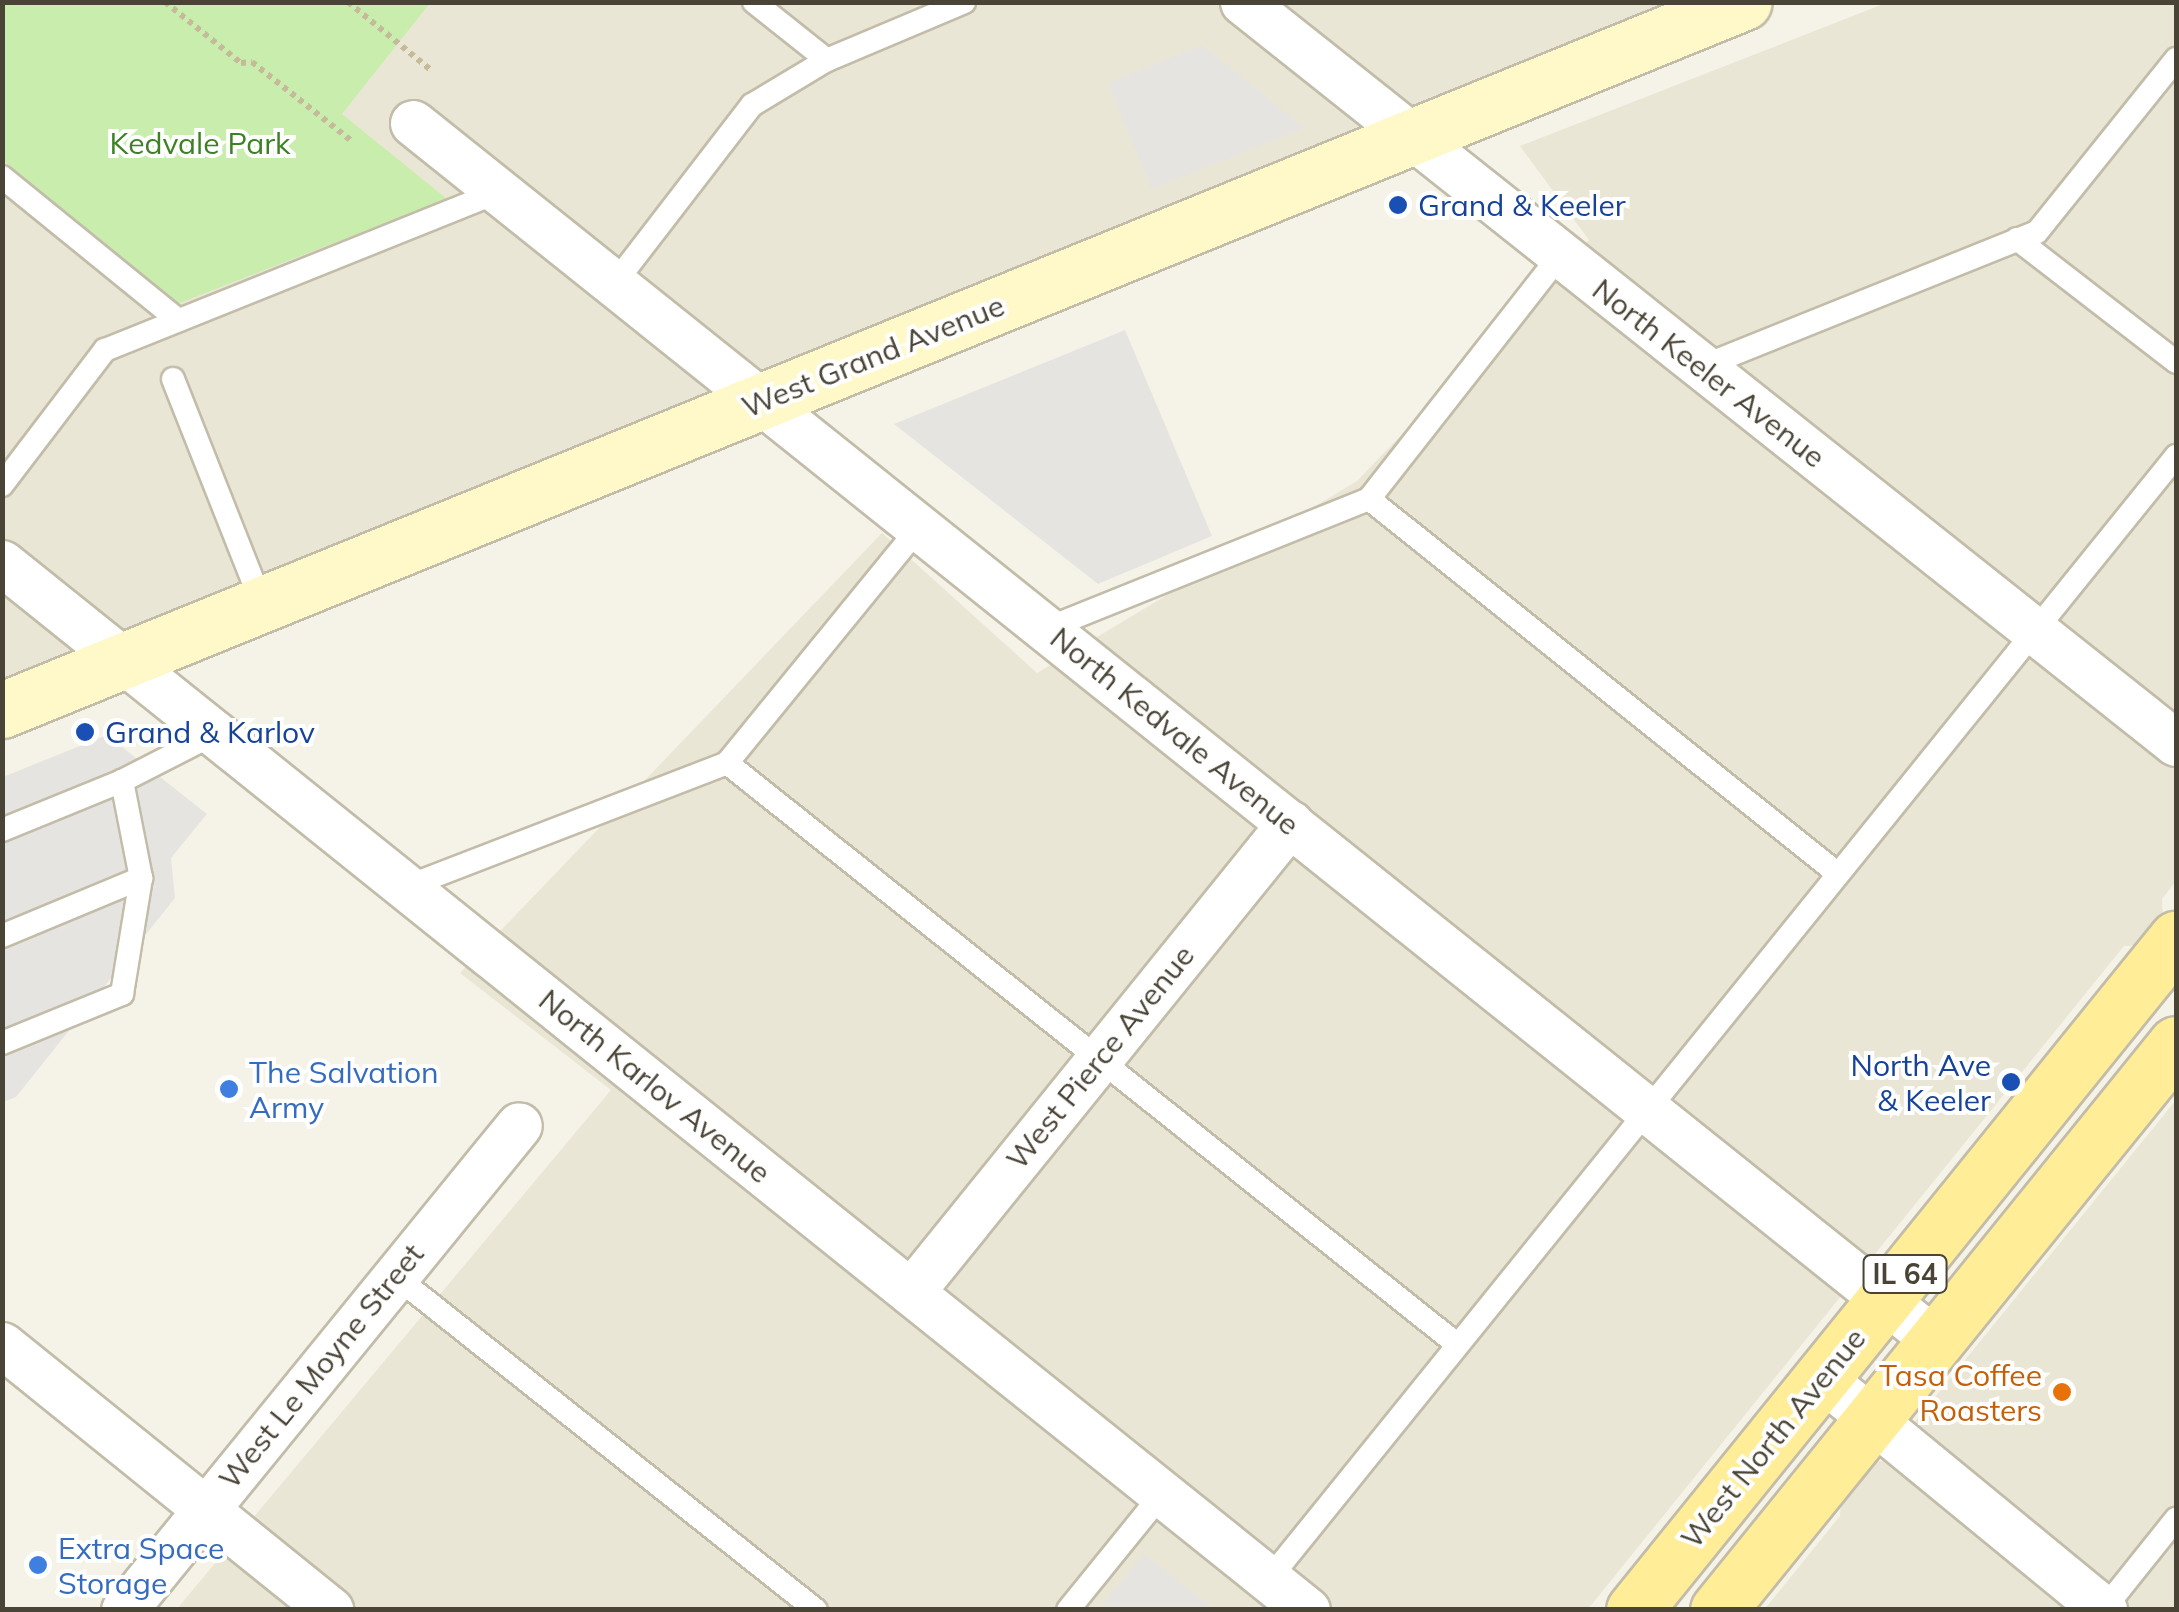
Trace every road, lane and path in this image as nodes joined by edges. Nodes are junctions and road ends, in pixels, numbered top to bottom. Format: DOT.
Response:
graph roads {
  1 [pos="165,2"];
  2 [pos="348,2"];
  3 [pos="754,2"];
  4 [pos="964,2"];
  5 [pos="1744,2"];
  6 [pos="1268,10"];
  7 [pos="2176,59"];
  8 [pos="827,60"];
  9 [pos="432,71"];
  10 [pos="413,123"];
  11 [pos="1413,137"];
  12 [pos="353,142"];
  13 [pos="2,177"];
  14 [pos="500,191"];
  15 [pos="2018,239"];
  16 [pos="1560,255"];
  17 [pos="614,284"];
  18 [pos="178,320"];
  19 [pos="2176,362"];
  20 [pos="1701,367"];
  21 [pos="173,379"];
  22 [pos="764,400"];
  23 [pos="2176,456"];
  24 [pos="2,485"];
  25 [pos="1370,499"];
  26 [pos="920,526"];
  27 [pos="2,562"];
  28 [pos="262,604"];
  29 [pos="1048,628"];
  30 [pos="2035,631"];
  31 [pos="124,660"];
  32 [pos="2,710"];
  33 [pos="216,733"];
  34 [pos="2176,743"];
  35 [pos="727,763"];
  36 [pos="122,781"];
  37 [pos="1290,824"];
  38 [pos="2,830"];
  39 [pos="1838,874"];
  40 [pos="141,878"];
  41 [pos="406,886"];
  42 [pos="2,936"];
  43 [pos="2176,940"];
  44 [pos="2,1043"];
  45 [pos="2176,1044"];
  46 [pos="1098,1059"];
  47 [pos="1648,1110"];
  48 [pos="519,1125"];
  49 [pos="395,1276"];
  50 [pos="910,1292"];
  51 [pos="1885,1300"];
  52 [pos="1936,1341"];
  53 [pos="2,1345"];
  54 [pos="1458,1345"];
  55 [pos="1822,1378"];
  56 [pos="1872,1420"];
  57 [pos="1162,1494"];
  58 [pos="205,1508"];
  59 [pos="2176,1519"];
  60 [pos="1269,1578"];
  61 [pos="2103,1609"];
  62 [pos="124,1610"];
  63 [pos="331,1610"];
  64 [pos="816,1610"];
  65 [pos="1068,1610"];
  66 [pos="1307,1610"];
  67 [pos="1634,1610"];
  68 [pos="1718,1610"];
  1 -- 12 [label="path"];
  2 -- 9 [label="path"];
  3 -- 8 [label="lane"];
  4 -- 8 [label="lane"];
  5 -- 11 [label="main road, West Grand Avenue"];
  6 -- 11 [label="street, North Keeler Avenue"];
  7 -- 15 [label="lane"];
  8 -- 17 [label="lane"];
  10 -- 14 [label="street, North Kedvale Avenue"];
  11 -- 16 [label="street, North Keeler Avenue"];
  11 -- 22 [label="main road, West Grand Avenue"];
  13 -- 18 [label="lane"];
  14 -- 17 [label="street, North Kedvale Avenue"];
  14 -- 18 [label="lane"];
  15 -- 19 [label="lane"];
  15 -- 20 [label="lane"];
  16 -- 20 [label="street, North Keeler Avenue"];
  16 -- 25 [label="lane"];
  17 -- 22 [label="street, North Kedvale Avenue"];
  18 -- 24 [label="lane"];
  20 -- 30 [label="street, North Keeler Avenue"];
  21 -- 28 [label="lane"];
  22 -- 26 [label="street, North Kedvale Avenue"];
  22 -- 28 [label="main road, West Grand Avenue"];
  23 -- 30 [label="lane"];
  25 -- 29 [label="lane"];
  25 -- 39 [label="lane"];
  26 -- 29 [label="street, North Kedvale Avenue"];
  26 -- 35 [label="lane"];
  27 -- 31 [label="street, North Karlov Avenue"];
  28 -- 31 [label="main road, West Grand Avenue"];
  29 -- 37 [label="street, North Kedvale Avenue"];
  30 -- 34 [label="street, North Keeler Avenue"];
  30 -- 39 [label="lane"];
  31 -- 32 [label="main road, West Grand Avenue"];
  31 -- 33 [label="street, North Karlov Avenue"];
  33 -- 36 [label="lane"];
  33 -- 41 [label="street, North Karlov Avenue"];
  35 -- 41 [label="lane"];
  35 -- 46 [label="lane"];
  36 -- 38 [label="lane"];
  36 -- 40 [label="lane"];
  37 -- 46 [label="street, West Pierce Avenue"];
  37 -- 47 [label="street, North Kedvale Avenue"];
  39 -- 47 [label="lane"];
  40 -- 42 [label="lane"];
  40 -- 44 [label="lane"];
  41 -- 50 [label="street, North Karlov Avenue"];
  43 -- 51 [label="main road, West North Avenue / IL 64"];
  45 -- 52 [label="main road, IL 64"];
  46 -- 50 [label="street, West Pierce Avenue"];
  46 -- 54 [label="lane"];
  47 -- 51 [label="street, North Kedvale Avenue"];
  47 -- 54 [label="lane"];
  48 -- 49 [label="street, West Le Moyne Street"];
  49 -- 58 [label="street, West Le Moyne Street"];
  49 -- 64 [label="lane"];
  50 -- 57 [label="street, North Karlov Avenue"];
  51 -- 52 [label="street, North Kedvale Avenue"];
  51 -- 55 [label="main road, West North Avenue / IL 64"];
  52 -- 56 [label="main road, IL 64"];
  53 -- 58 [label="street"];
  54 -- 60 [label="lane"];
  55 -- 56 [label="street"];
  55 -- 67 [label="main road, West North Avenue / IL 64"];
  56 -- 61 [label="street"];
  56 -- 68 [label="main road, IL 64"];
  57 -- 60 [label="street, North Karlov Avenue"];
  57 -- 65 [label="lane"];
  58 -- 62 [label="street, West Le Moyne Street"];
  58 -- 63 [label="street"];
  59 -- 61 [label="lane"];
  60 -- 66 [label="street, North Karlov Avenue"];
}
